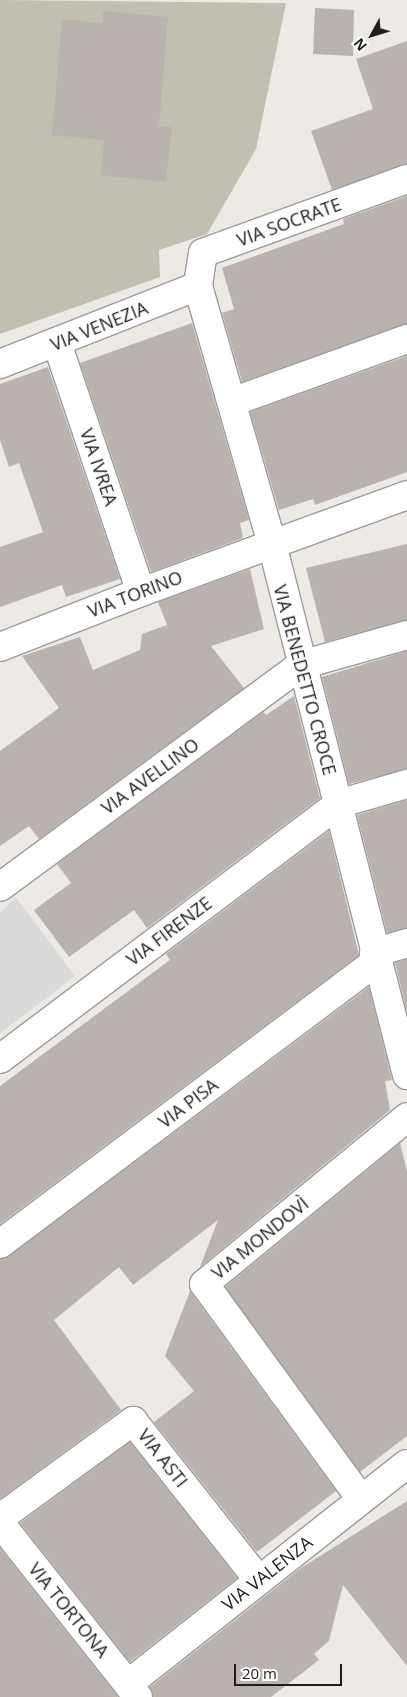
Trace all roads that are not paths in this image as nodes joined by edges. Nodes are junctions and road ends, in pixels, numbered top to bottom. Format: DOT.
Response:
graph roads {
  1 [pos="407,178"];
  2 [pos="198,286"];
  3 [pos="407,339"];
  4 [pos="57,343"];
  5 [pos="0,364"];
  6 [pos="232,402"];
  7 [pos="407,495"];
  8 [pos="272,544"];
  9 [pos="141,592"];
  10 [pos="407,635"];
  11 [pos="0,647"];
  12 [pos="301,665"];
  13 [pos="407,784"];
  14 [pos="338,804"];
  15 [pos="0,887"];
  16 [pos="407,942"];
  17 [pos="375,957"];
  18 [pos="0,1059"];
  19 [pos="407,1075"];
  20 [pos="407,1117"];
  21 [pos="0,1244"];
  22 [pos="407,1464"];
  23 [pos="362,1499"];
  24 [pos="0,1518"];
  25 [pos="0,1523"];
  26 [pos="258,1579"];
  27 [pos="133,1691"];
  1 -- 2 [label="street, VIA SOCRATE"];
  2 -- 4 [label="street, VIA VENEZIA"];
  2 -- 6 [label="street, VIA BENEDETTO CROCE"];
  3 -- 6 [label="street"];
  4 -- 5 [label="street, VIA VENEZIA"];
  4 -- 9 [label="street, VIA IVREA"];
  6 -- 8 [label="street, VIA BENEDETTO CROCE"];
  7 -- 8 [label="street, VIA TORINO"];
  8 -- 9 [label="street, VIA TORINO"];
  8 -- 12 [label="street, VIA BENEDETTO CROCE"];
  9 -- 11 [label="street, VIA TORINO"];
  10 -- 12 [label="street"];
  12 -- 14 [label="street, VIA BENEDETTO CROCE"];
  12 -- 15 [label="street, VIA AVELLINO"];
  13 -- 14 [label="street"];
  14 -- 17 [label="street, VIA BENEDETTO CROCE"];
  14 -- 18 [label="street, VIA FIRENZE"];
  16 -- 17 [label="street, VIA PISA"];
  17 -- 19 [label="street, VIA BENEDETTO CROCE"];
  17 -- 21 [label="street, VIA PISA"];
  20 -- 23 [label="street, VIA MONDOVÌ"];
  22 -- 23 [label="street, VIA VALENZA"];
  23 -- 26 [label="street, VIA VALENZA"];
  24 -- 26 [label="street, VIA ASTI"];
  25 -- 27 [label="street, VIA TORTONA"];
  26 -- 27 [label="street, VIA VALENZA"];
}
